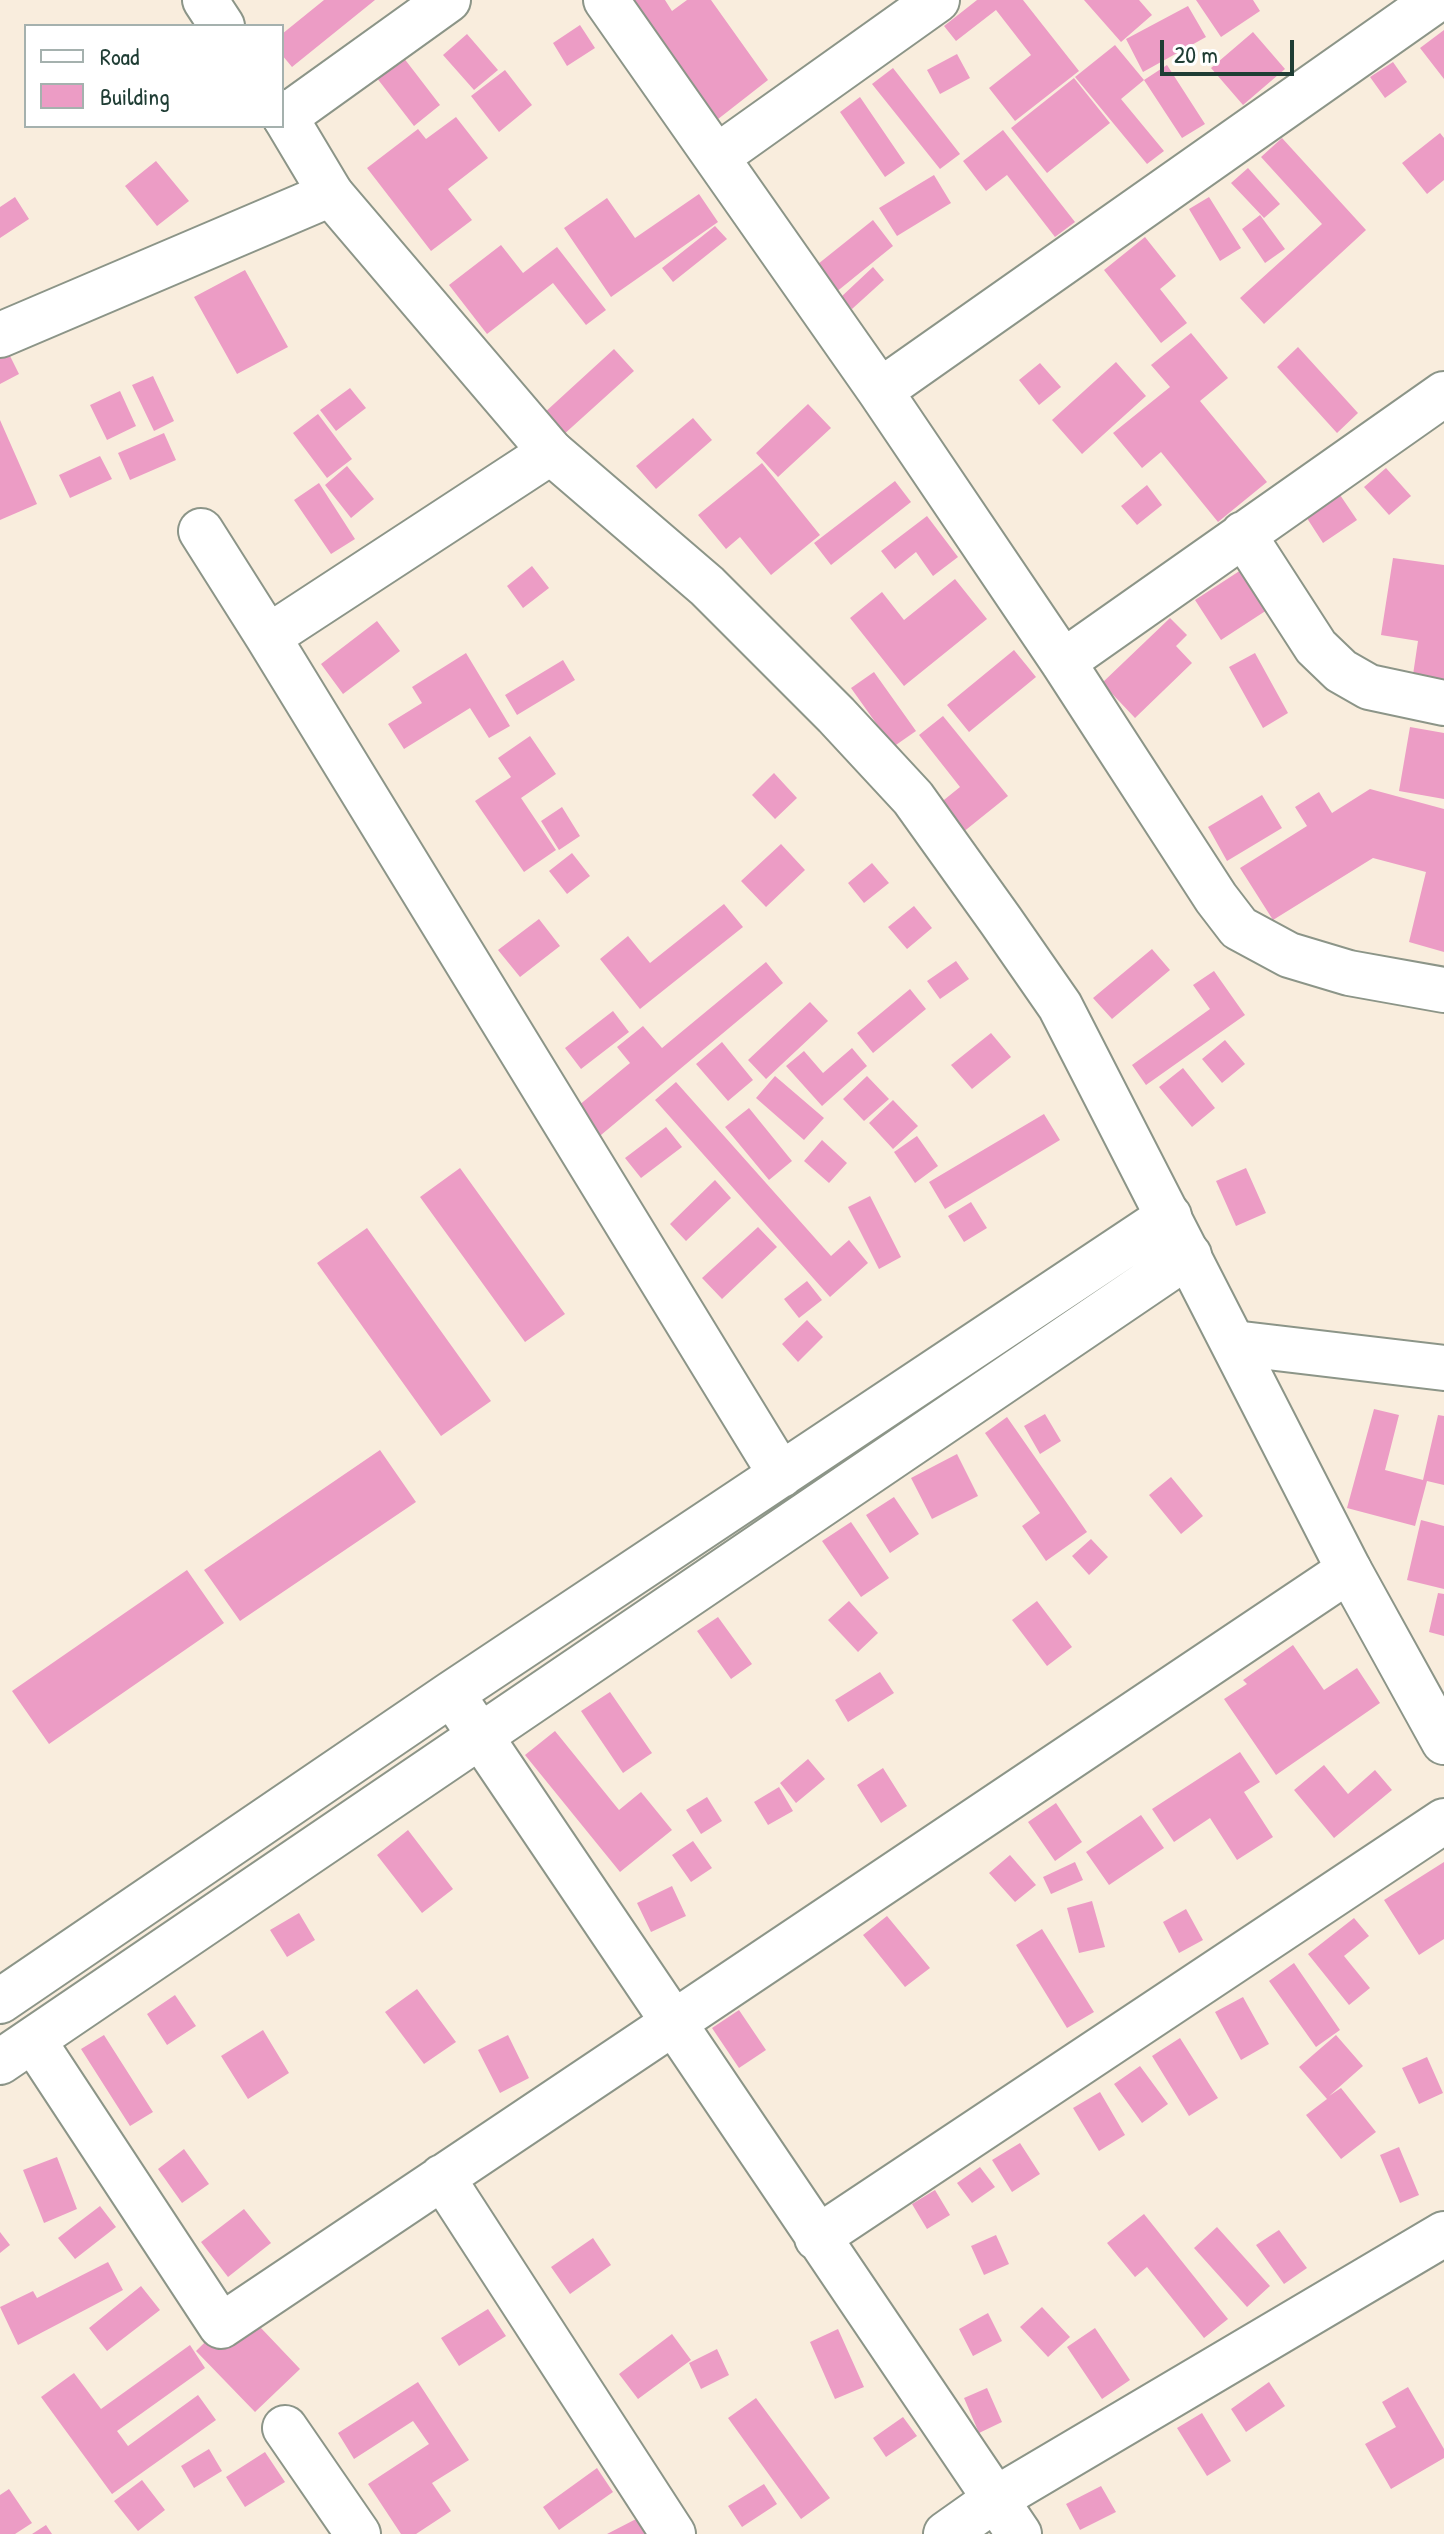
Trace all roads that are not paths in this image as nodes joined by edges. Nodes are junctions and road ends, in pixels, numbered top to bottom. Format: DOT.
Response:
graph roads {
  1 [pos="205,0"];
  2 [pos="448,0"];
  3 [pos="606,0"];
  4 [pos="937,0"];
  5 [pos="1436,0"];
  6 [pos="221,24"];
  7 [pos="284,115"];
  8 [pos="718,156"];
  9 [pos="331,194"];
  10 [pos="0,335"];
  11 [pos="880,391"];
  12 [pos="1444,394"];
  13 [pos="551,452"];
  14 [pos="201,531"];
  15 [pos="1243,534"];
  16 [pos="268,637"];
  17 [pos="1063,662"];
  18 [pos="1444,703"];
  19 [pos="1444,990"];
  20 [pos="1169,1216"];
  21 [pos="1189,1255"];
  22 [pos="1234,1343"];
  23 [pos="1444,1368"];
  24 [pos="781,1475"];
  25 [pos="1349,1570"];
  26 [pos="451,1694"];
  27 [pos="480,1736"];
  28 [pos="1444,1742"];
  29 [pos="1444,1821"];
  30 [pos="0,2001"];
  31 [pos="673,2022"];
  32 [pos="16,2051"];
  33 [pos="442,2177"];
  34 [pos="1444,2234"];
  35 [pos="817,2238"];
  36 [pos="285,2428"];
  37 [pos="1007,2517"];
  38 [pos="358,2534"];
  39 [pos="673,2534"];
  40 [pos="946,2534"];
  1 -- 6 [label="street"];
  2 -- 7 [label="street"];
  3 -- 8 [label="street"];
  4 -- 8 [label="street"];
  5 -- 11 [label="street"];
  7 -- 9 [label="street"];
  8 -- 11 [label="street"];
  9 -- 10 [label="street"];
  9 -- 13 [label="street"];
  11 -- 17 [label="street"];
  12 -- 15 [label="street"];
  13 -- 16 [label="street"];
  13 -- 20 [label="street"];
  14 -- 16 [label="street"];
  15 -- 17 [label="street"];
  15 -- 18 [label="street"];
  16 -- 24 [label="street"];
  17 -- 19 [label="street"];
  20 -- 21 [label="street"];
  20 -- 24 [label="street"];
  21 -- 22 [label="street"];
  21 -- 27 [label="street"];
  22 -- 23 [label="street"];
  22 -- 25 [label="street"];
  24 -- 26 [label="street"];
  25 -- 28 [label="street"];
  25 -- 31 [label="street"];
  26 -- 27 [label="street"];
  26 -- 30 [label="street"];
  27 -- 31 [label="street"];
  27 -- 32 [label="street"];
  29 -- 35 [label="street"];
  31 -- 33 [label="street"];
  31 -- 35 [label="street"];
  32 -- 33 [label="street"];
  33 -- 39 [label="street"];
  34 -- 37 [label="street"];
  35 -- 37 [label="street"];
  36 -- 38 [label="street"];
  37 -- 40 [label="street"];
}
